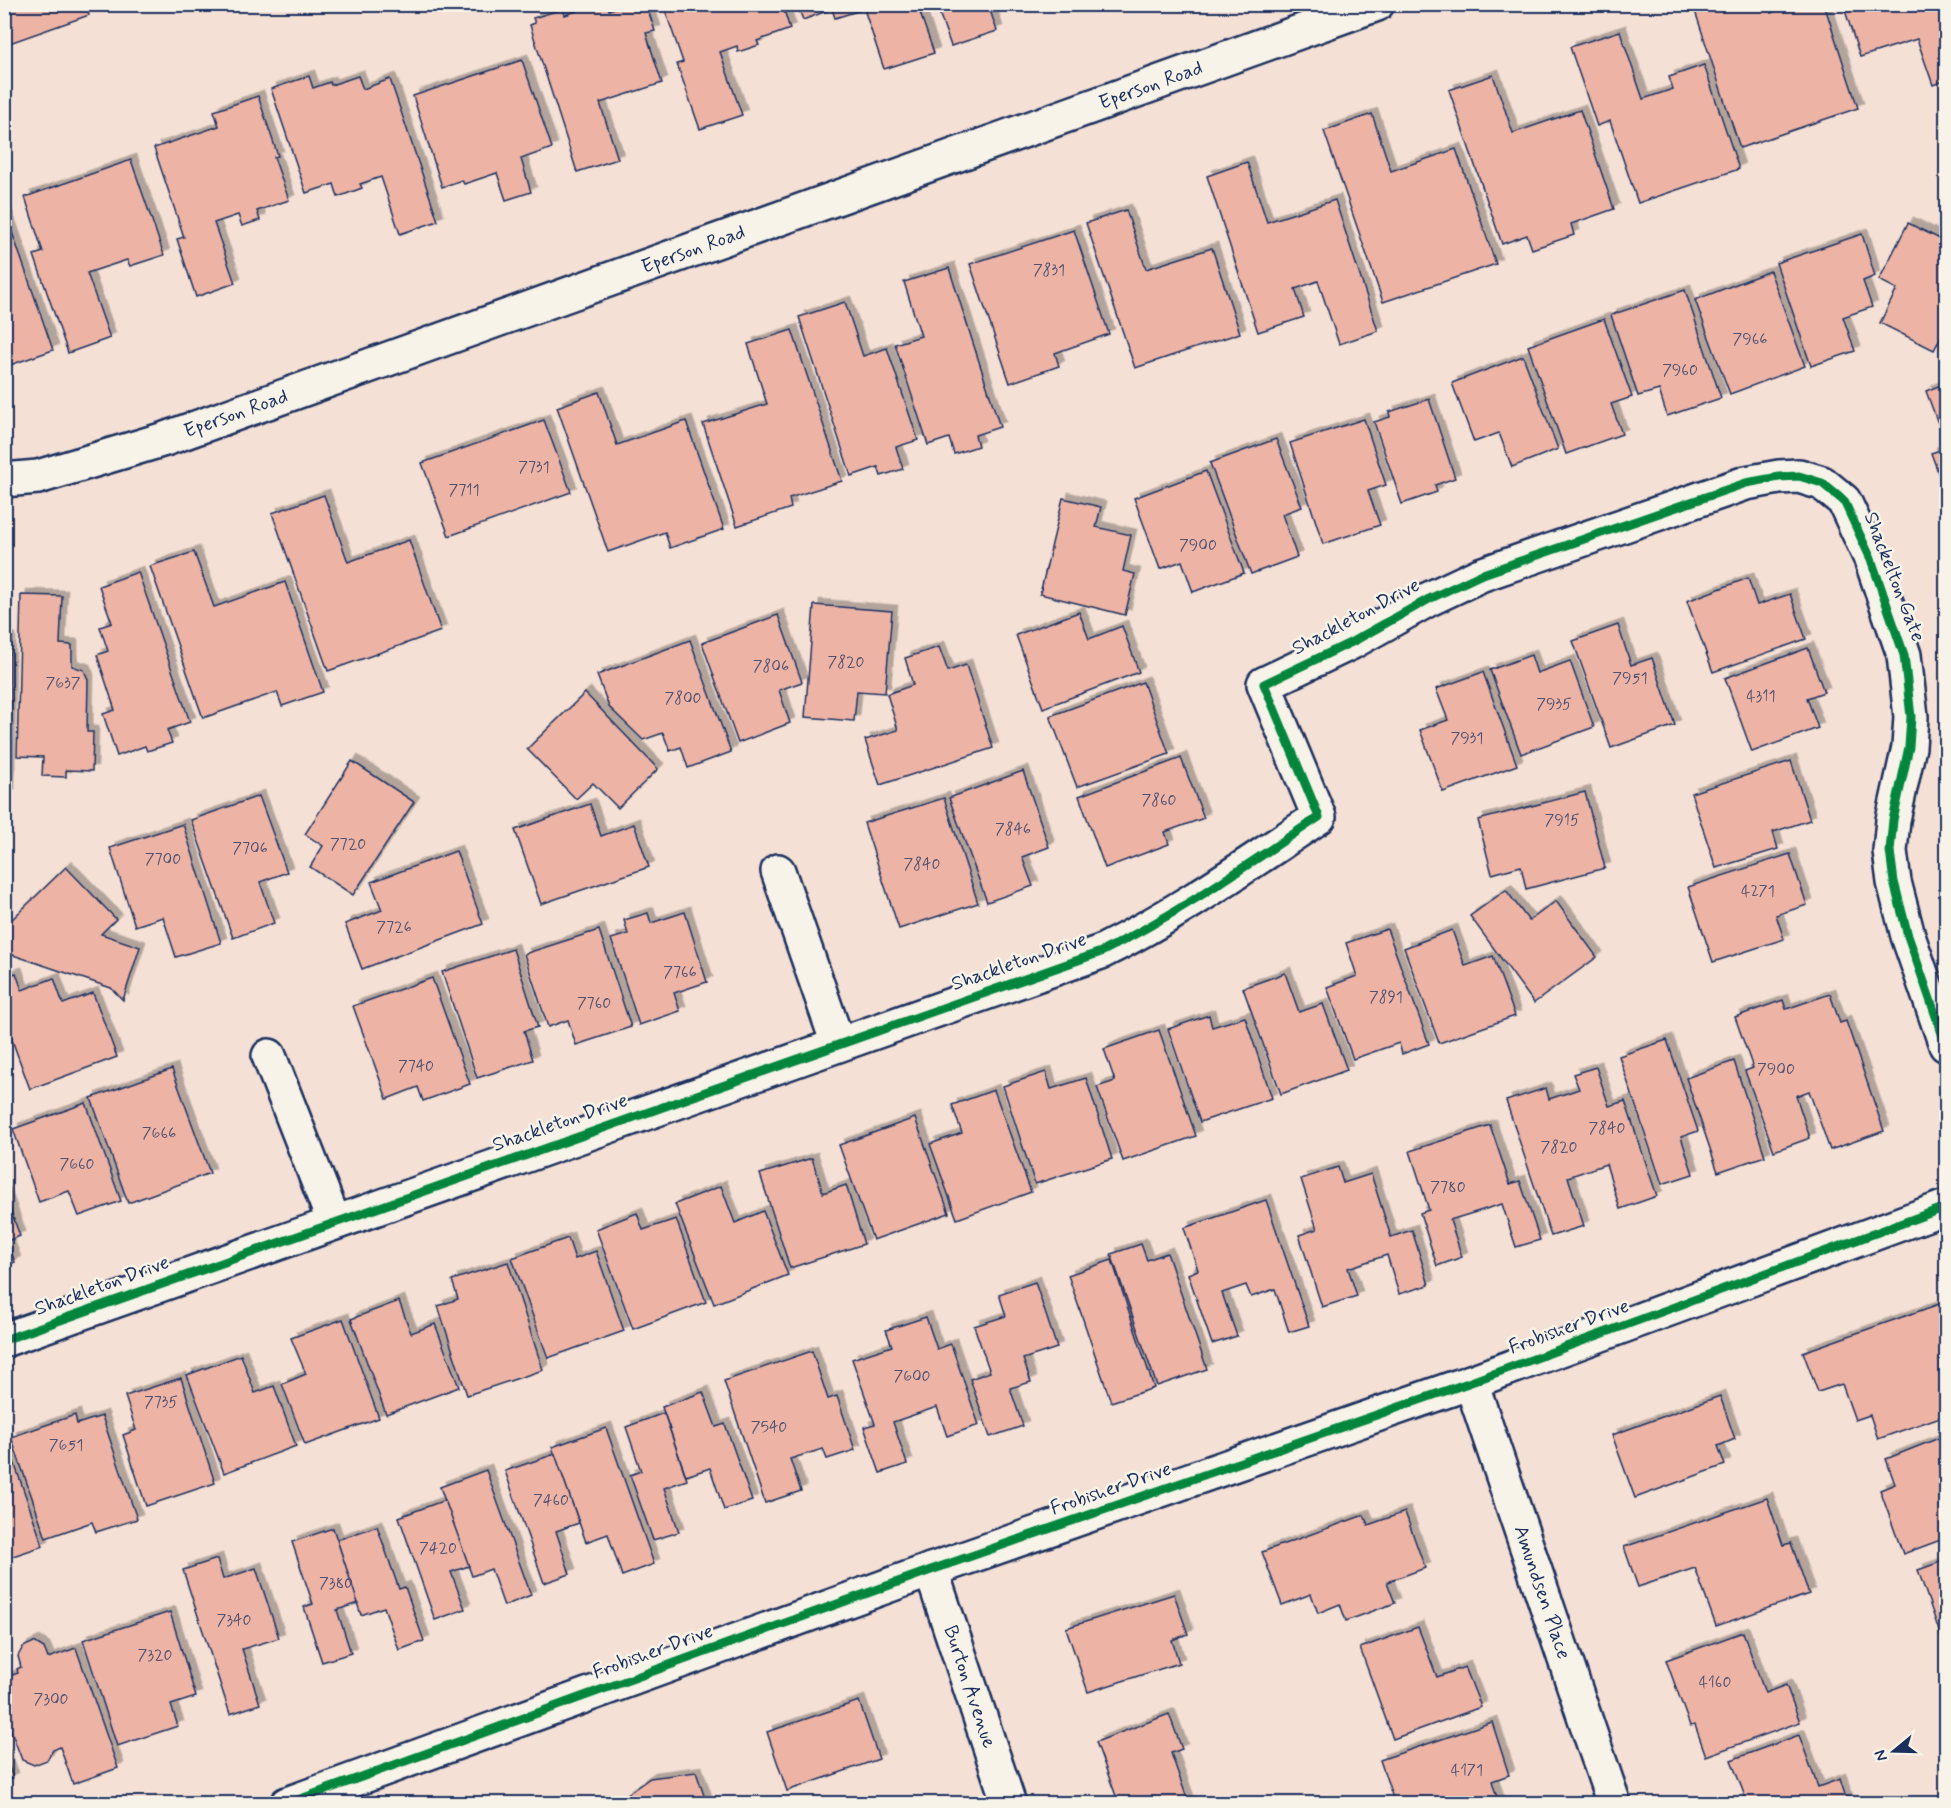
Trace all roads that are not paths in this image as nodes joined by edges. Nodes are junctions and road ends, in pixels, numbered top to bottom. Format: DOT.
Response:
graph roads {
  1 [pos="1377,4"];
  2 [pos="4,480"];
  3 [pos="1822,483"];
  4 [pos="778,871"];
  5 [pos="838,1044"];
  6 [pos="1947,1045"];
  7 [pos="269,1056"];
  8 [pos="1947,1207"];
  9 [pos="334,1222"];
  10 [pos="4,1341"];
  11 [pos="1471,1382"];
  12 [pos="931,1570"];
  13 [pos="287,1803"];
  14 [pos="1010,1803"];
  15 [pos="1614,1803"];
  1 -- 2 [label="street, Eperson Road"];
  3 -- 5 [label="street, Shackleton Drive"];
  3 -- 6 [label="street, Shackelton Gate"];
  4 -- 5 [label="street"];
  5 -- 9 [label="street, Shackleton Drive"];
  7 -- 9 [label="street"];
  8 -- 11 [label="street, Frobisher Drive"];
  9 -- 10 [label="street, Shackleton Drive"];
  11 -- 12 [label="street, Frobisher Drive"];
  11 -- 15 [label="street, Amundsen Place"];
  12 -- 13 [label="street, Frobisher Drive"];
  12 -- 14 [label="street, Burton Avenue"];
}
